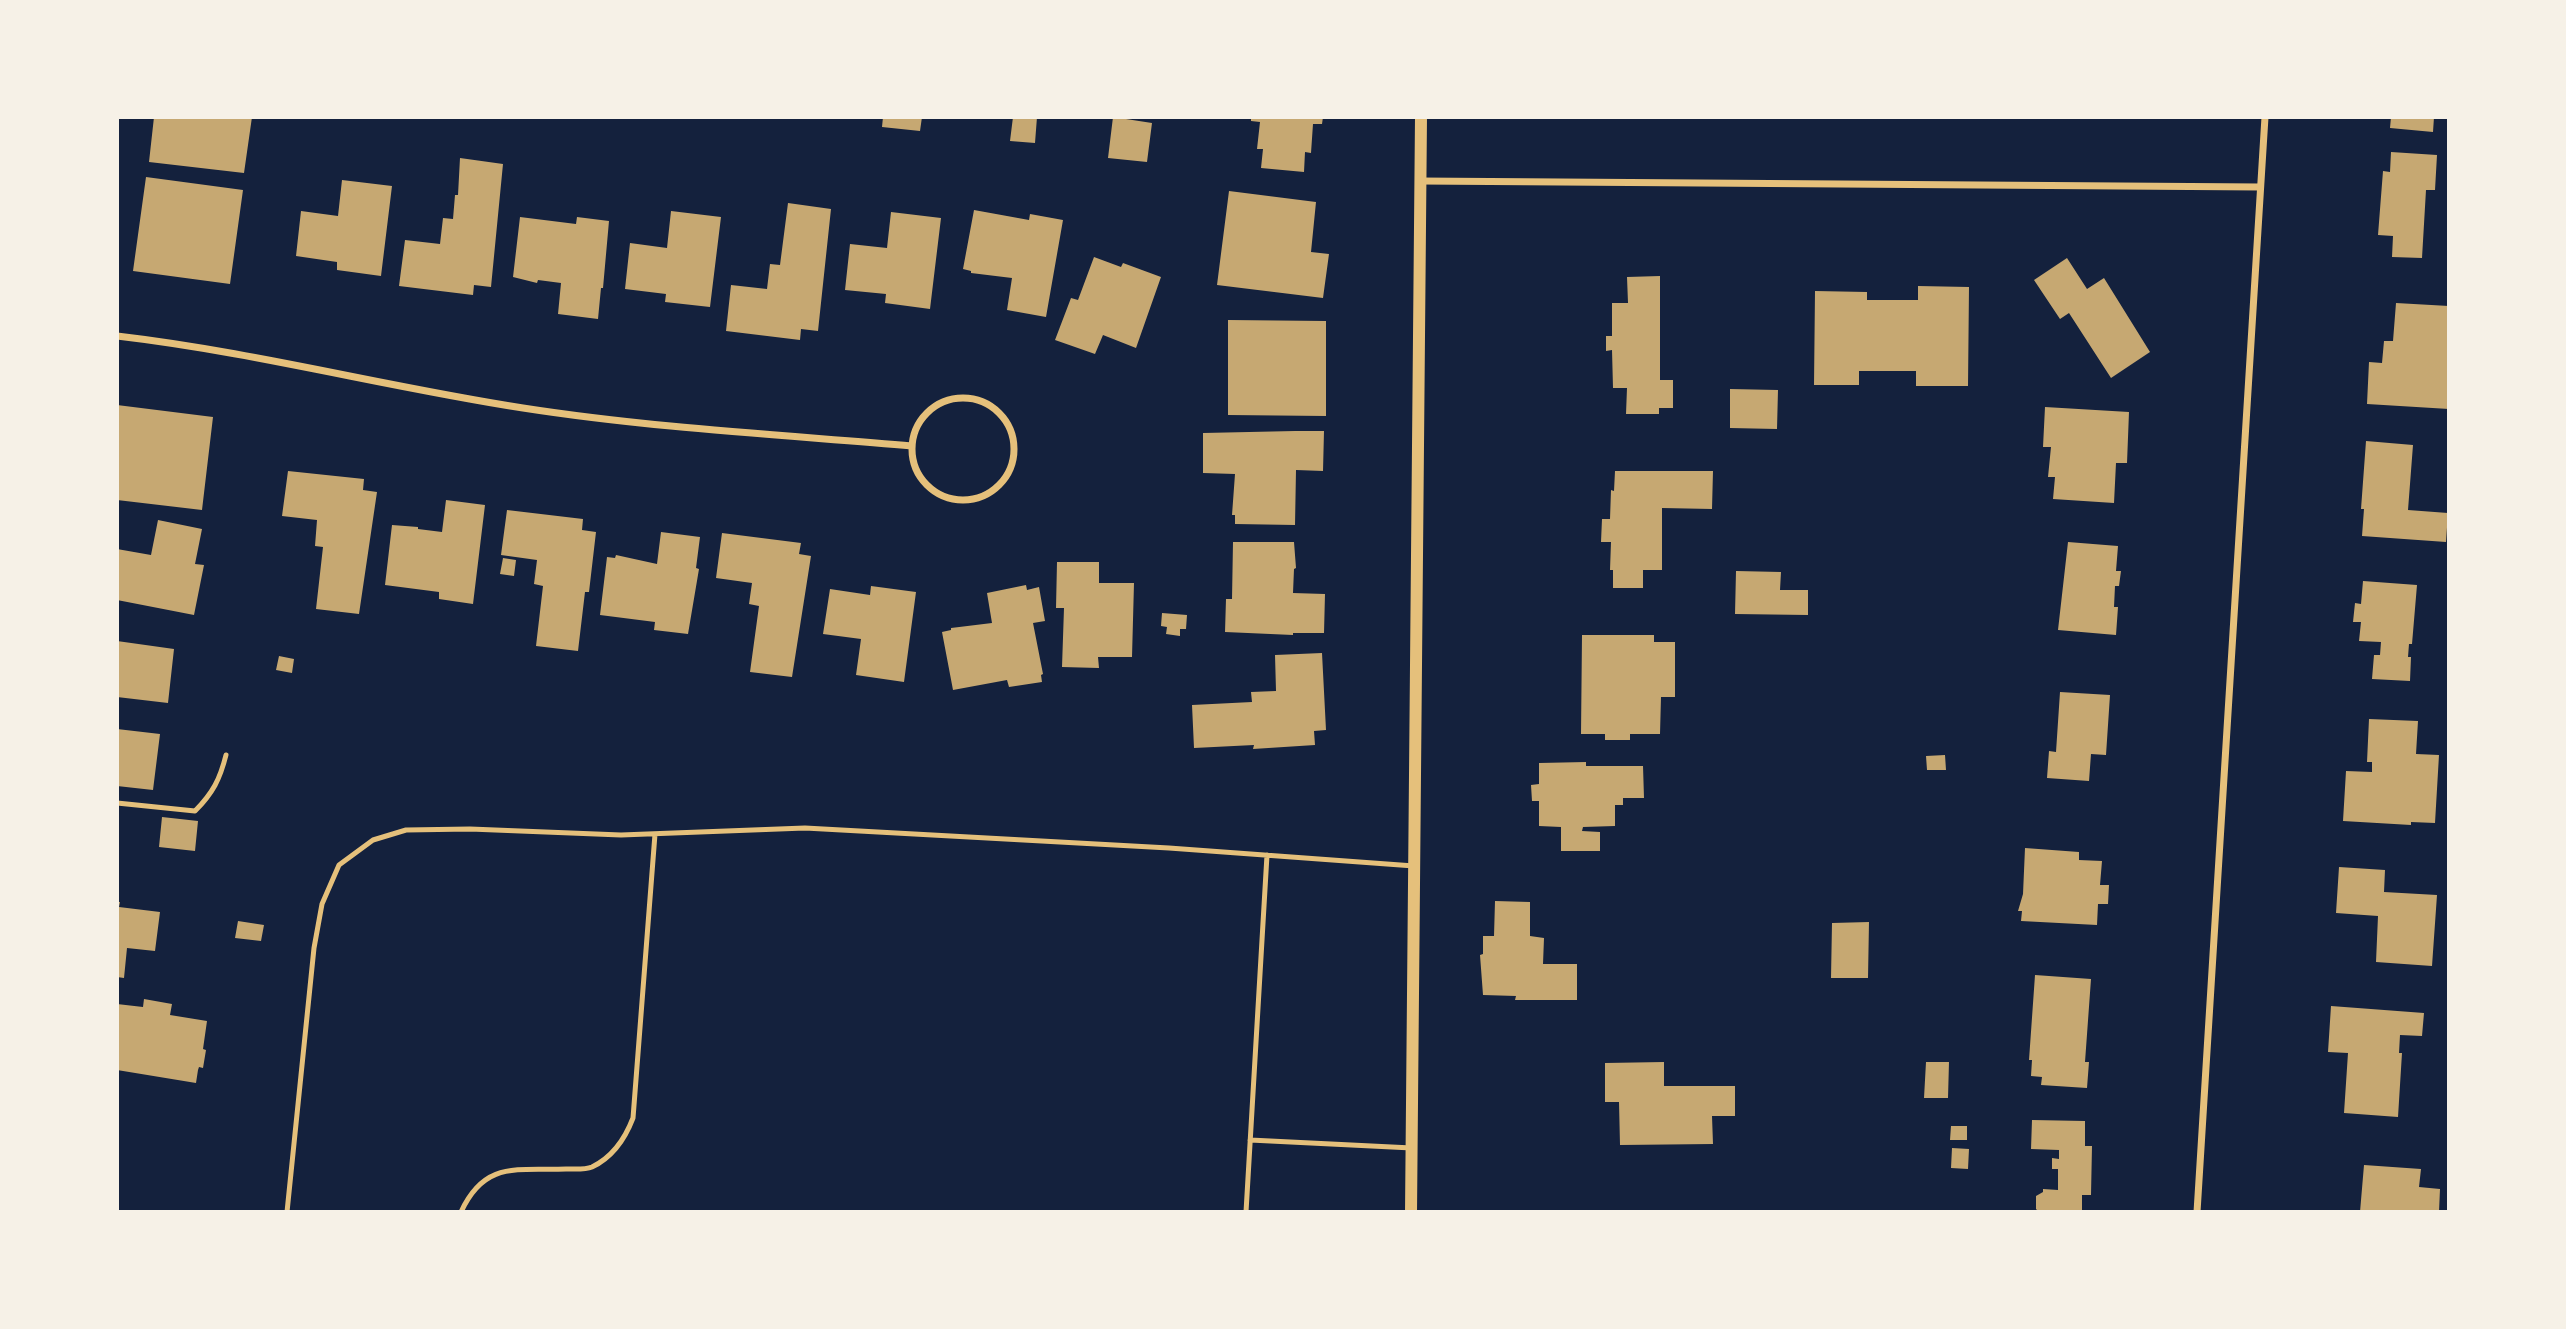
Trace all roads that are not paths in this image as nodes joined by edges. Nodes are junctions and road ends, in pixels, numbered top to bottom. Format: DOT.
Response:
graph roads {
  1 [pos="1421,117"];
  2 [pos="2264,117"];
  3 [pos="1419,181"];
  4 [pos="2260,187"];
  5 [pos="117,336"];
  6 [pos="912,446"];
  7 [pos="226,755"];
  8 [pos="117,803"];
  9 [pos="655,834"];
  10 [pos="1267,855"];
  11 [pos="1415,866"];
  12 [pos="1250,1140"];
  13 [pos="1412,1148"];
  14 [pos="287,1212"];
  15 [pos="461,1212"];
  16 [pos="1246,1212"];
  17 [pos="1411,1212"];
  18 [pos="2197,1212"];
  1 -- 3 [label="street"];
  2 -- 4 [label="street"];
  3 -- 4 [label="street"];
  3 -- 11 [label="street"];
  4 -- 18 [label="street"];
  5 -- 6 [label="street"];
  6 -- 6 [label="street"];
  7 -- 8 [label="lane"];
  9 -- 10 [label="lane"];
  9 -- 14 [label="lane"];
  9 -- 15 [label="lane"];
  10 -- 11 [label="lane"];
  10 -- 12 [label="lane"];
  11 -- 13 [label="street"];
  12 -- 13 [label="lane"];
  12 -- 16 [label="lane"];
  13 -- 17 [label="street"];
}
